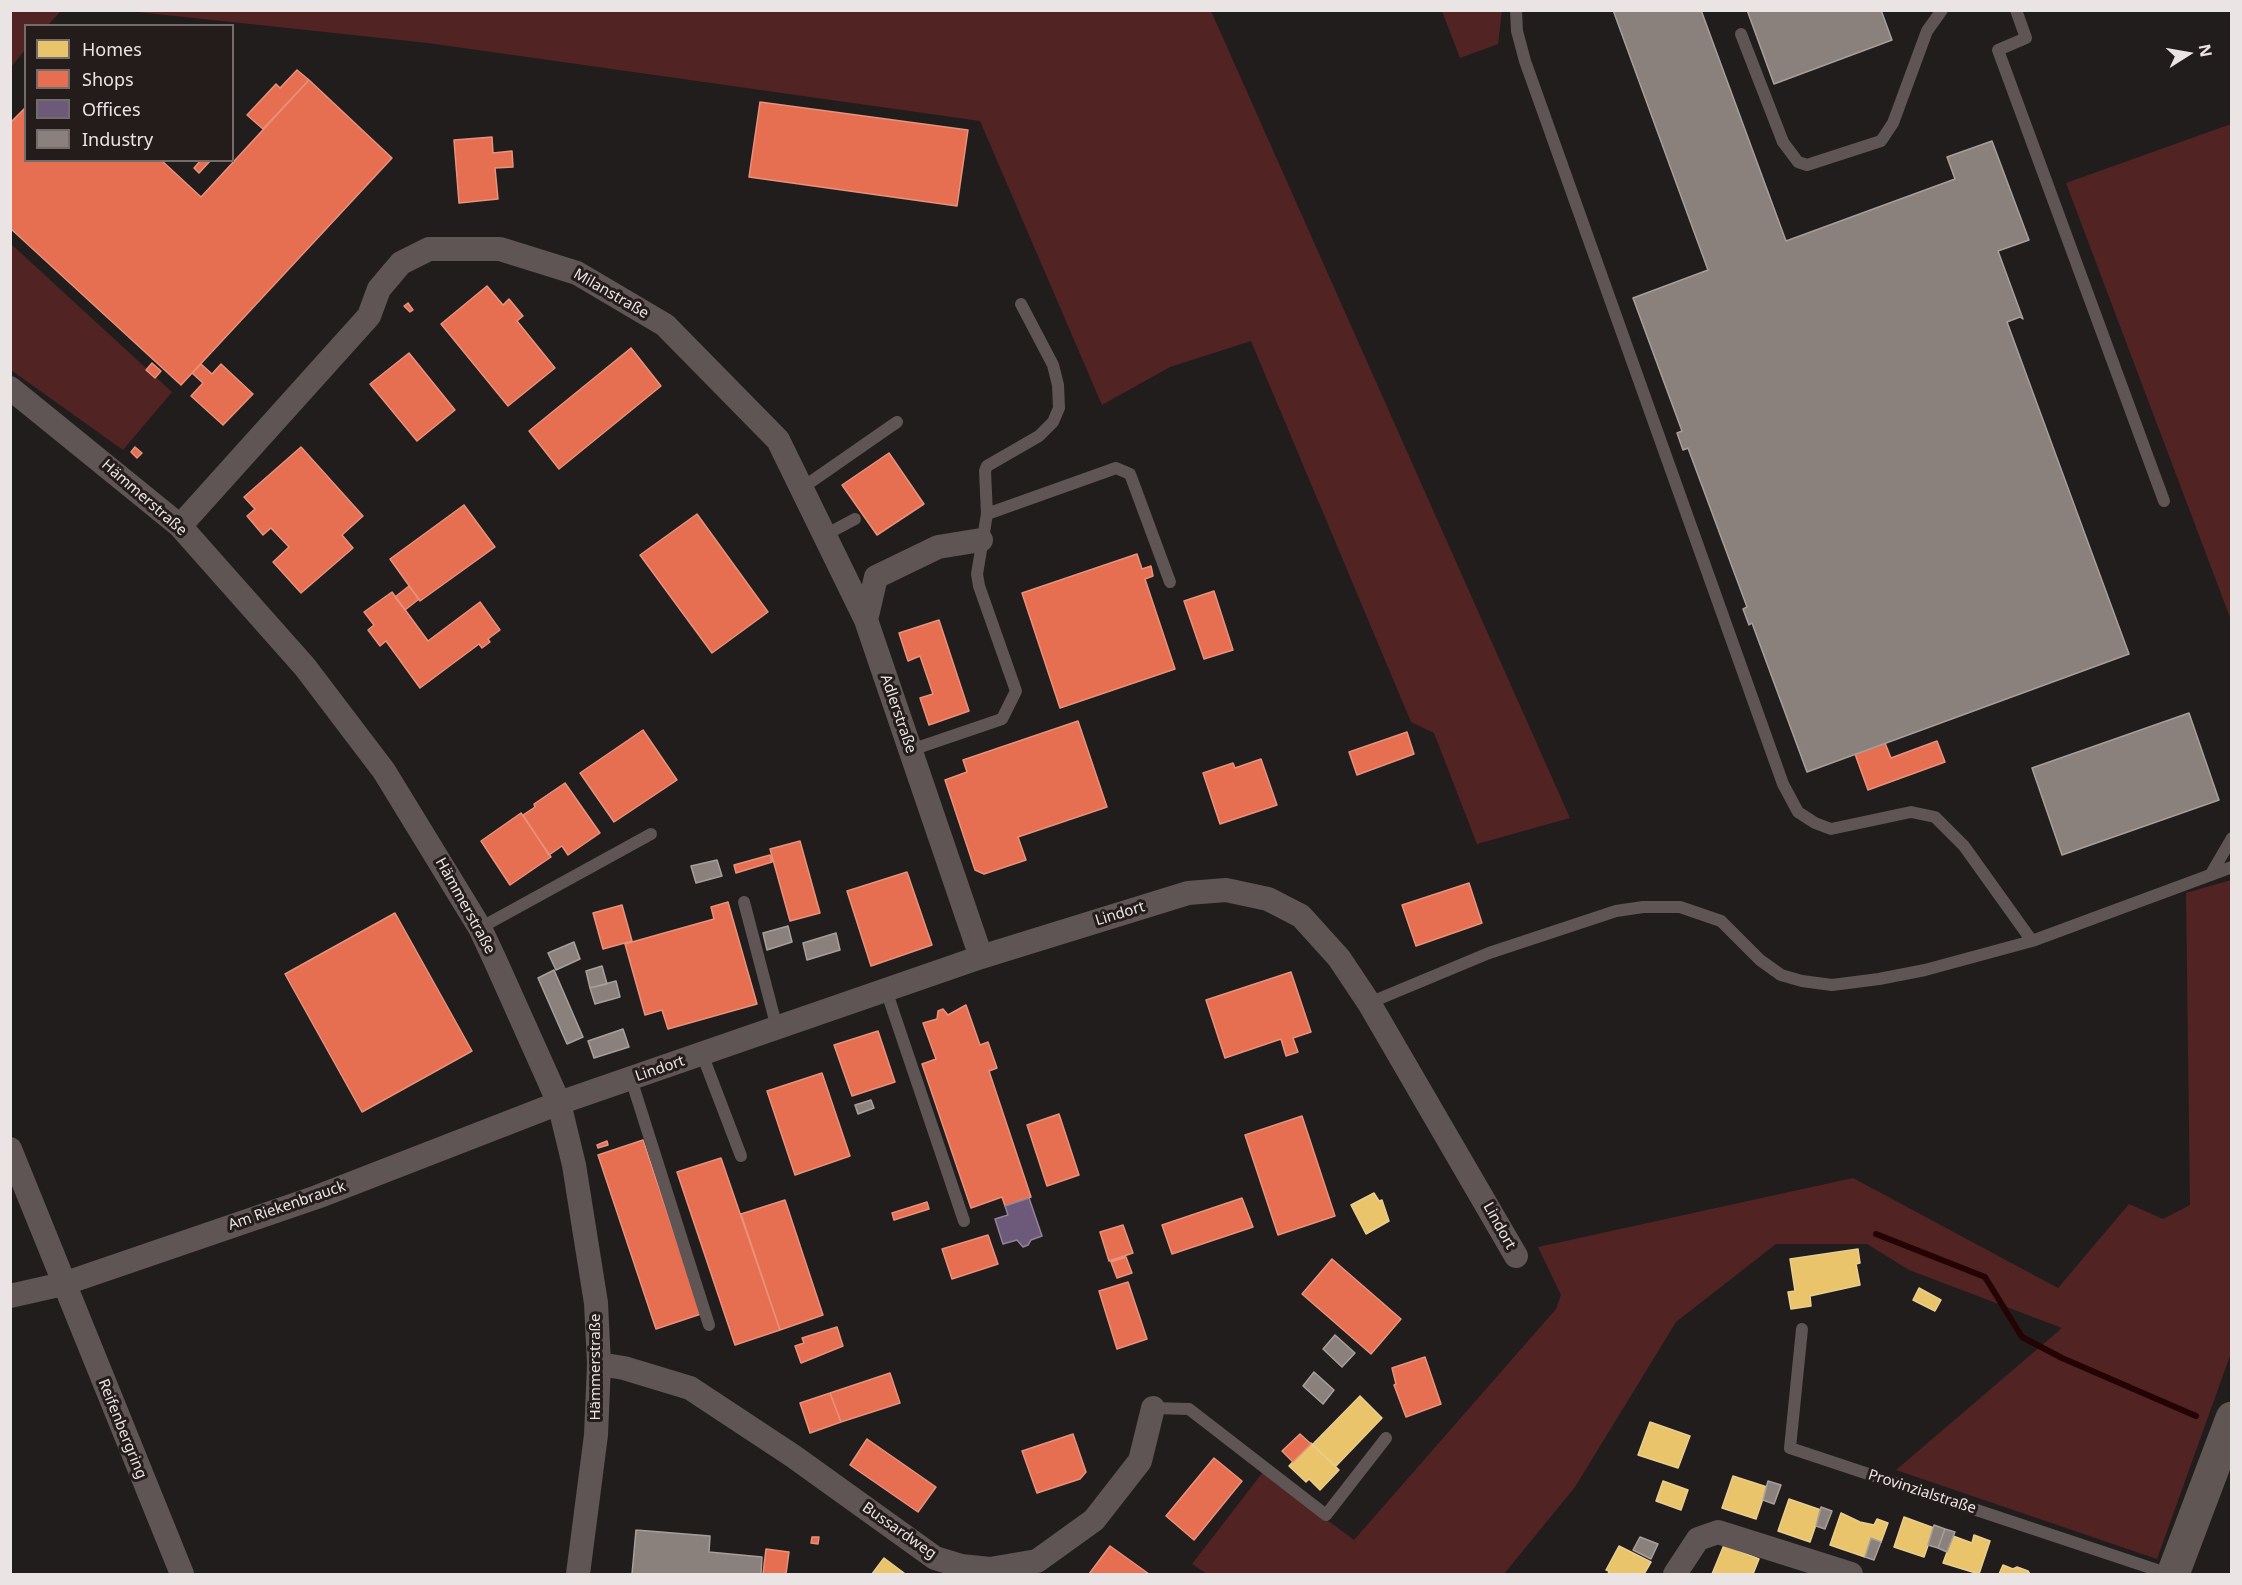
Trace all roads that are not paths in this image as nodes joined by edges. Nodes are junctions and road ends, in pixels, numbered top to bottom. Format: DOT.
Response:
graph roads {
  1 [pos="1516,10"];
  2 [pos="1941,10"];
  3 [pos="2016,10"];
  4 [pos="1741,34"];
  5 [pos="1021,304"];
  6 [pos="10,388"];
  7 [pos="897,422"];
  8 [pos="802,488"];
  9 [pos="2164,501"];
  10 [pos="987,514"];
  11 [pos="855,519"];
  12 [pos="180,526"];
  13 [pos="825,535"];
  14 [pos="981,540"];
  15 [pos="1170,582"];
  16 [pos="866,620"];
  17 [pos="910,750"];
  18 [pos="651,834"];
  19 [pos="2232,838"];
  20 [pos="2232,867"];
  21 [pos="2211,874"];
  22 [pos="744,902"];
  23 [pos="480,928"];
  24 [pos="2032,941"];
  25 [pos="981,957"];
  26 [pos="886,990"];
  27 [pos="1369,1003"];
  28 [pos="777,1028"];
  29 [pos="702,1054"];
  30 [pos="631,1079"];
  31 [pos="559,1103"];
  32 [pos="10,1149"];
  33 [pos="741,1156"];
  34 [pos="964,1221"];
  35 [pos="1516,1256"];
  36 [pos="63,1284"];
  37 [pos="10,1296"];
  38 [pos="709,1325"];
  39 [pos="1802,1329"];
  40 [pos="599,1364"];
  41 [pos="1153,1408"];
  42 [pos="2232,1418"];
  43 [pos="1386,1438"];
  44 [pos="182,1575"];
  45 [pos="578,1575"];
  46 [pos="1675,1575"];
  47 [pos="1851,1575"];
  48 [pos="2171,1575"];
  1 -- 24 [label="lane"];
  2 -- 4 [label="lane"];
  3 -- 9 [label="lane"];
  5 -- 10 [label="lane"];
  6 -- 12 [label="street, Hämmerstraße"];
  7 -- 8 [label="lane"];
  8 -- 12 [label="street, Milanstraße"];
  8 -- 13 [label="street, Milanstraße"];
  10 -- 14 [label="lane"];
  10 -- 15 [label="lane"];
  11 -- 13 [label="lane"];
  12 -- 23 [label="street, Hämmerstraße"];
  13 -- 16 [label="street, Milanstraße"];
  14 -- 16 [label="street"];
  14 -- 17 [label="lane"];
  16 -- 17 [label="street, Adlerstraße"];
  17 -- 25 [label="street, Adlerstraße"];
  18 -- 23 [label="lane"];
  19 -- 21 [label="lane"];
  20 -- 21 [label="lane"];
  21 -- 24 [label="lane"];
  22 -- 28 [label="lane"];
  23 -- 31 [label="street, Hämmerstraße"];
  24 -- 27 [label="lane"];
  25 -- 26 [label="street, Lindort"];
  25 -- 27 [label="street, Lindort"];
  26 -- 28 [label="street, Lindort"];
  26 -- 34 [label="lane"];
  27 -- 35 [label="street, Lindort"];
  28 -- 29 [label="street, Lindort"];
  29 -- 30 [label="street, Lindort"];
  29 -- 33 [label="lane"];
  30 -- 31 [label="street, Lindort"];
  30 -- 38 [label="lane"];
  31 -- 36 [label="street, Am Riekenbrauck"];
  31 -- 40 [label="street, Hämmerstraße"];
  32 -- 36 [label="street, Reifenbergring"];
  36 -- 37 [label="street, Am Riekenbrauck"];
  36 -- 44 [label="street, Reifenbergring"];
  39 -- 48 [label="lane, Provinzialstraße"];
  40 -- 41 [label="street, Bussardweg"];
  40 -- 45 [label="street, Hämmerstraße"];
  41 -- 43 [label="lane"];
  42 -- 48 [label="main road, Provinzialstraße"];
  46 -- 47 [label="street"];
}
